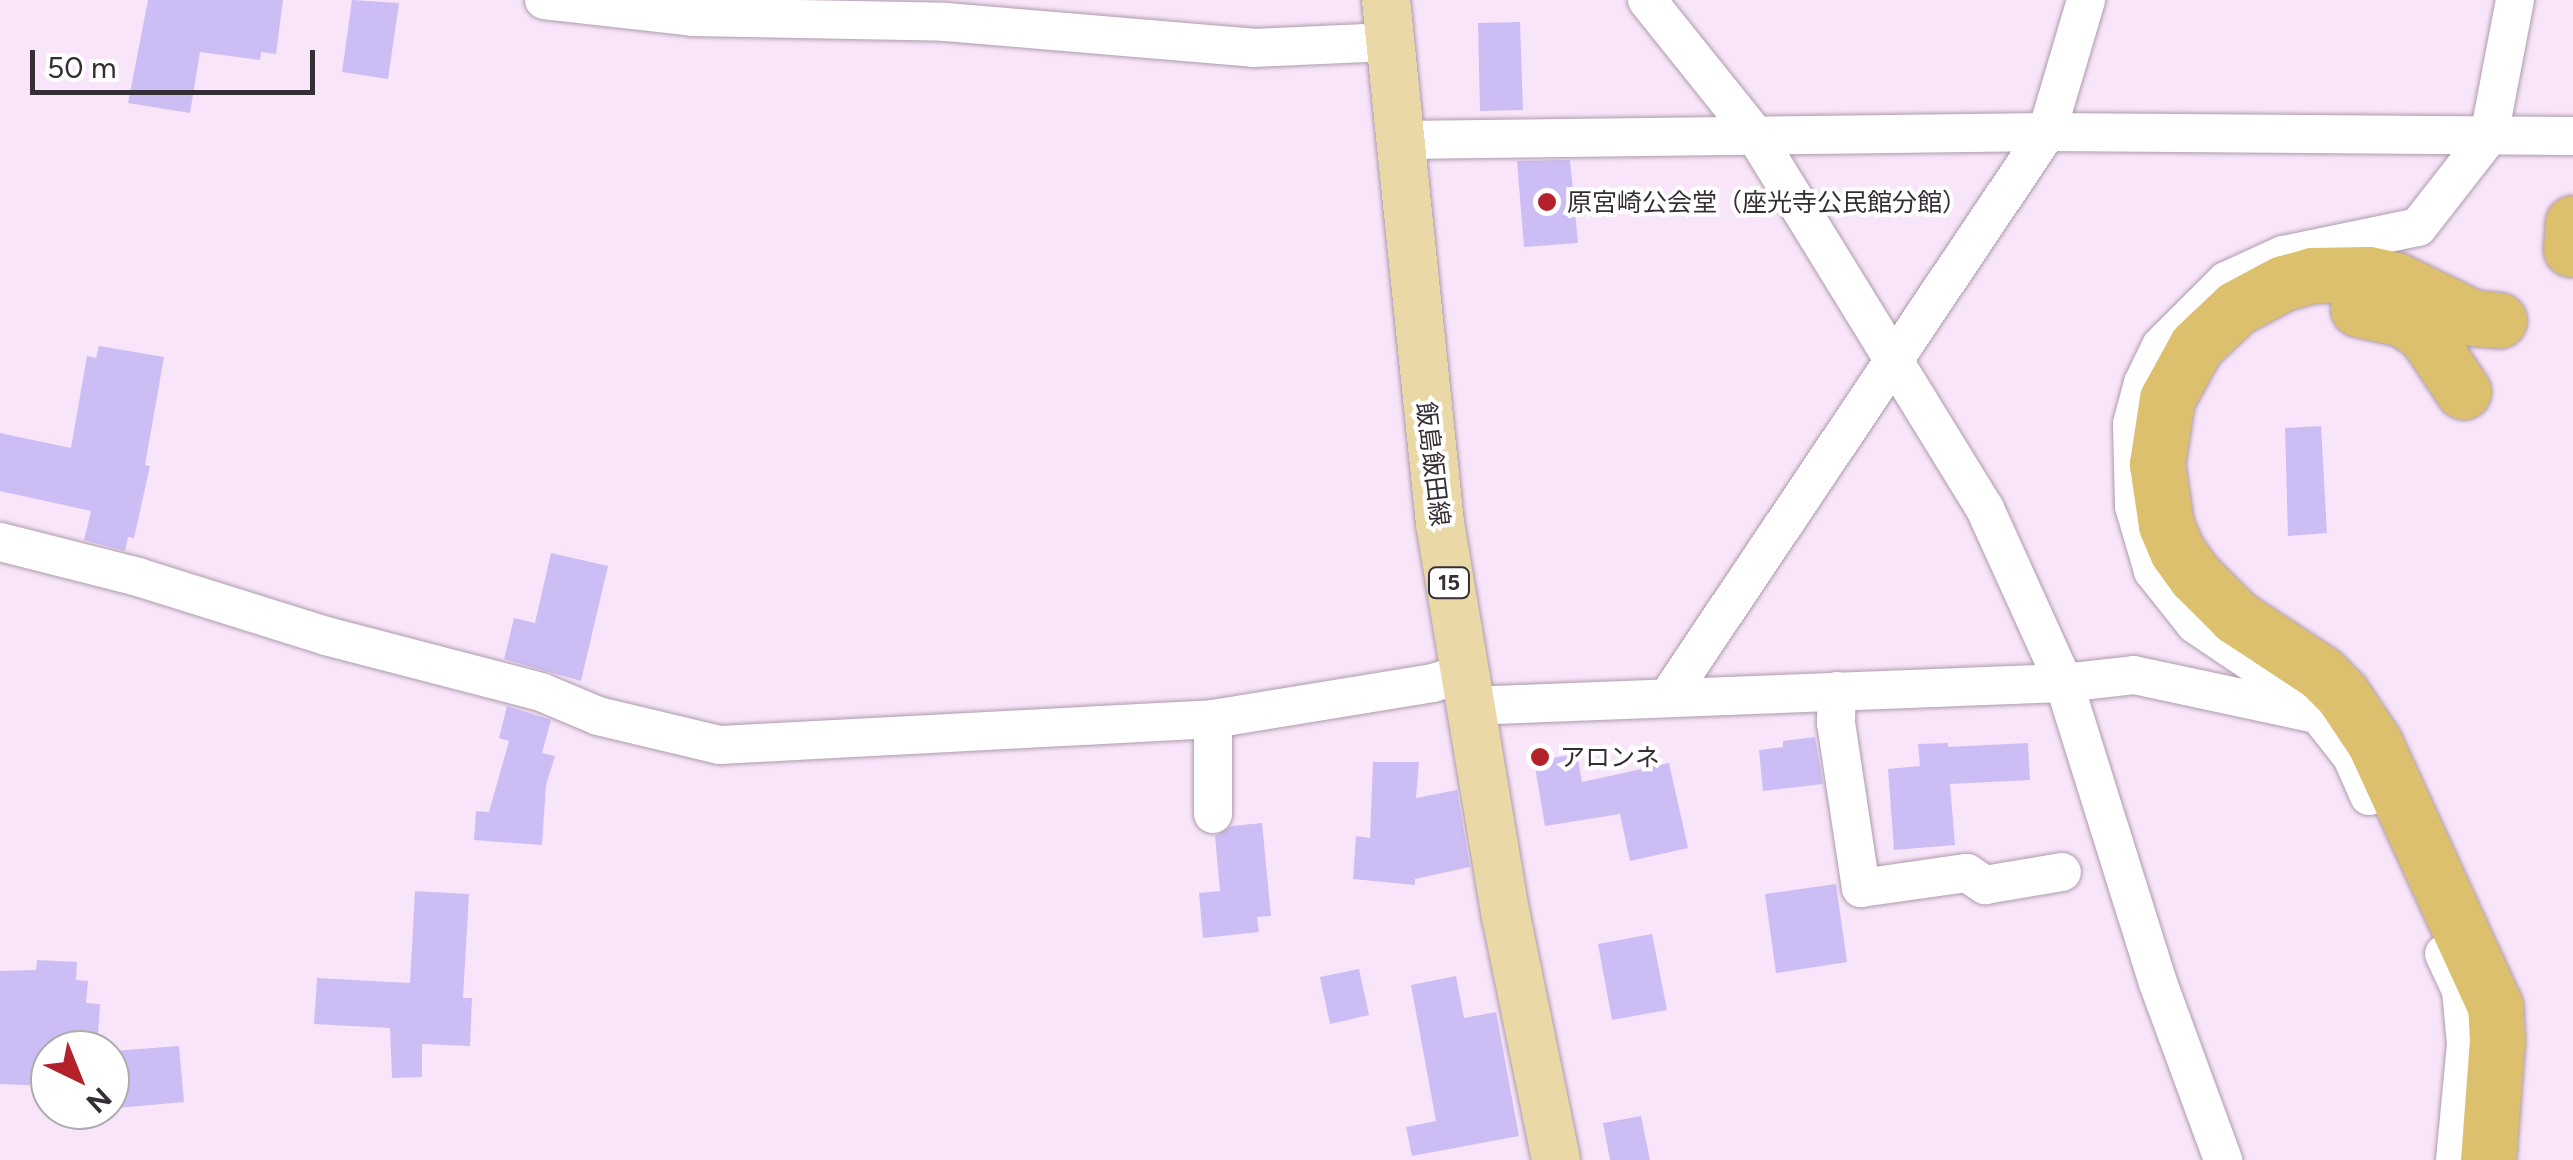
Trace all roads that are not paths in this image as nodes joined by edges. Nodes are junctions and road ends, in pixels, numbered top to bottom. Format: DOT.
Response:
graph roads {
  1 [pos="544,0"];
  2 [pos="1647,0"];
  3 [pos="2086,0"];
  4 [pos="2515,0"];
  5 [pos="1387,21"];
  6 [pos="2048,132"];
  7 [pos="1754,135"];
  8 [pos="2502,136"];
  9 [pos="2573,136"];
  10 [pos="1400,140"];
  11 [pos="2499,320"];
  12 [pos="1892,361"];
  13 [pos="2463,391"];
  14 [pos="0,542"];
  15 [pos="2064,683"];
  16 [pos="1466,689"];
  17 [pos="1837,691"];
  18 [pos="1668,697"];
  19 [pos="2319,715"];
  20 [pos="1213,718"];
  21 [pos="1213,814"];
  22 [pos="2062,872"];
  23 [pos="1556,1160"];
  24 [pos="2223,1160"];
  25 [pos="2455,1160"];
  26 [pos="2488,1160"];
  27 [pos="2525,1160"];
  1 -- 5 [label="street"];
  2 -- 7 [label="street"];
  3 -- 6 [label="street"];
  4 -- 8 [label="street"];
  5 -- 10 [label="main road, 飯島飯田線 / 15"];
  6 -- 7 [label="street"];
  6 -- 8 [label="street"];
  6 -- 12 [label="street"];
  7 -- 10 [label="street"];
  7 -- 12 [label="street"];
  8 -- 9 [label="street"];
  8 -- 19 [label="street"];
  10 -- 16 [label="main road, 飯島飯田線 / 15"];
  11 -- 26 [label="highway"];
  12 -- 15 [label="street"];
  12 -- 18 [label="street"];
  13 -- 27 [label="highway"];
  14 -- 20 [label="street"];
  15 -- 17 [label="street"];
  15 -- 19 [label="street"];
  15 -- 24 [label="street"];
  16 -- 18 [label="street"];
  16 -- 20 [label="street"];
  16 -- 23 [label="main road, 飯島飯田線 / 15"];
  17 -- 18 [label="street"];
  17 -- 22 [label="street"];
  19 -- 25 [label="street"];
  20 -- 21 [label="street"];
}
